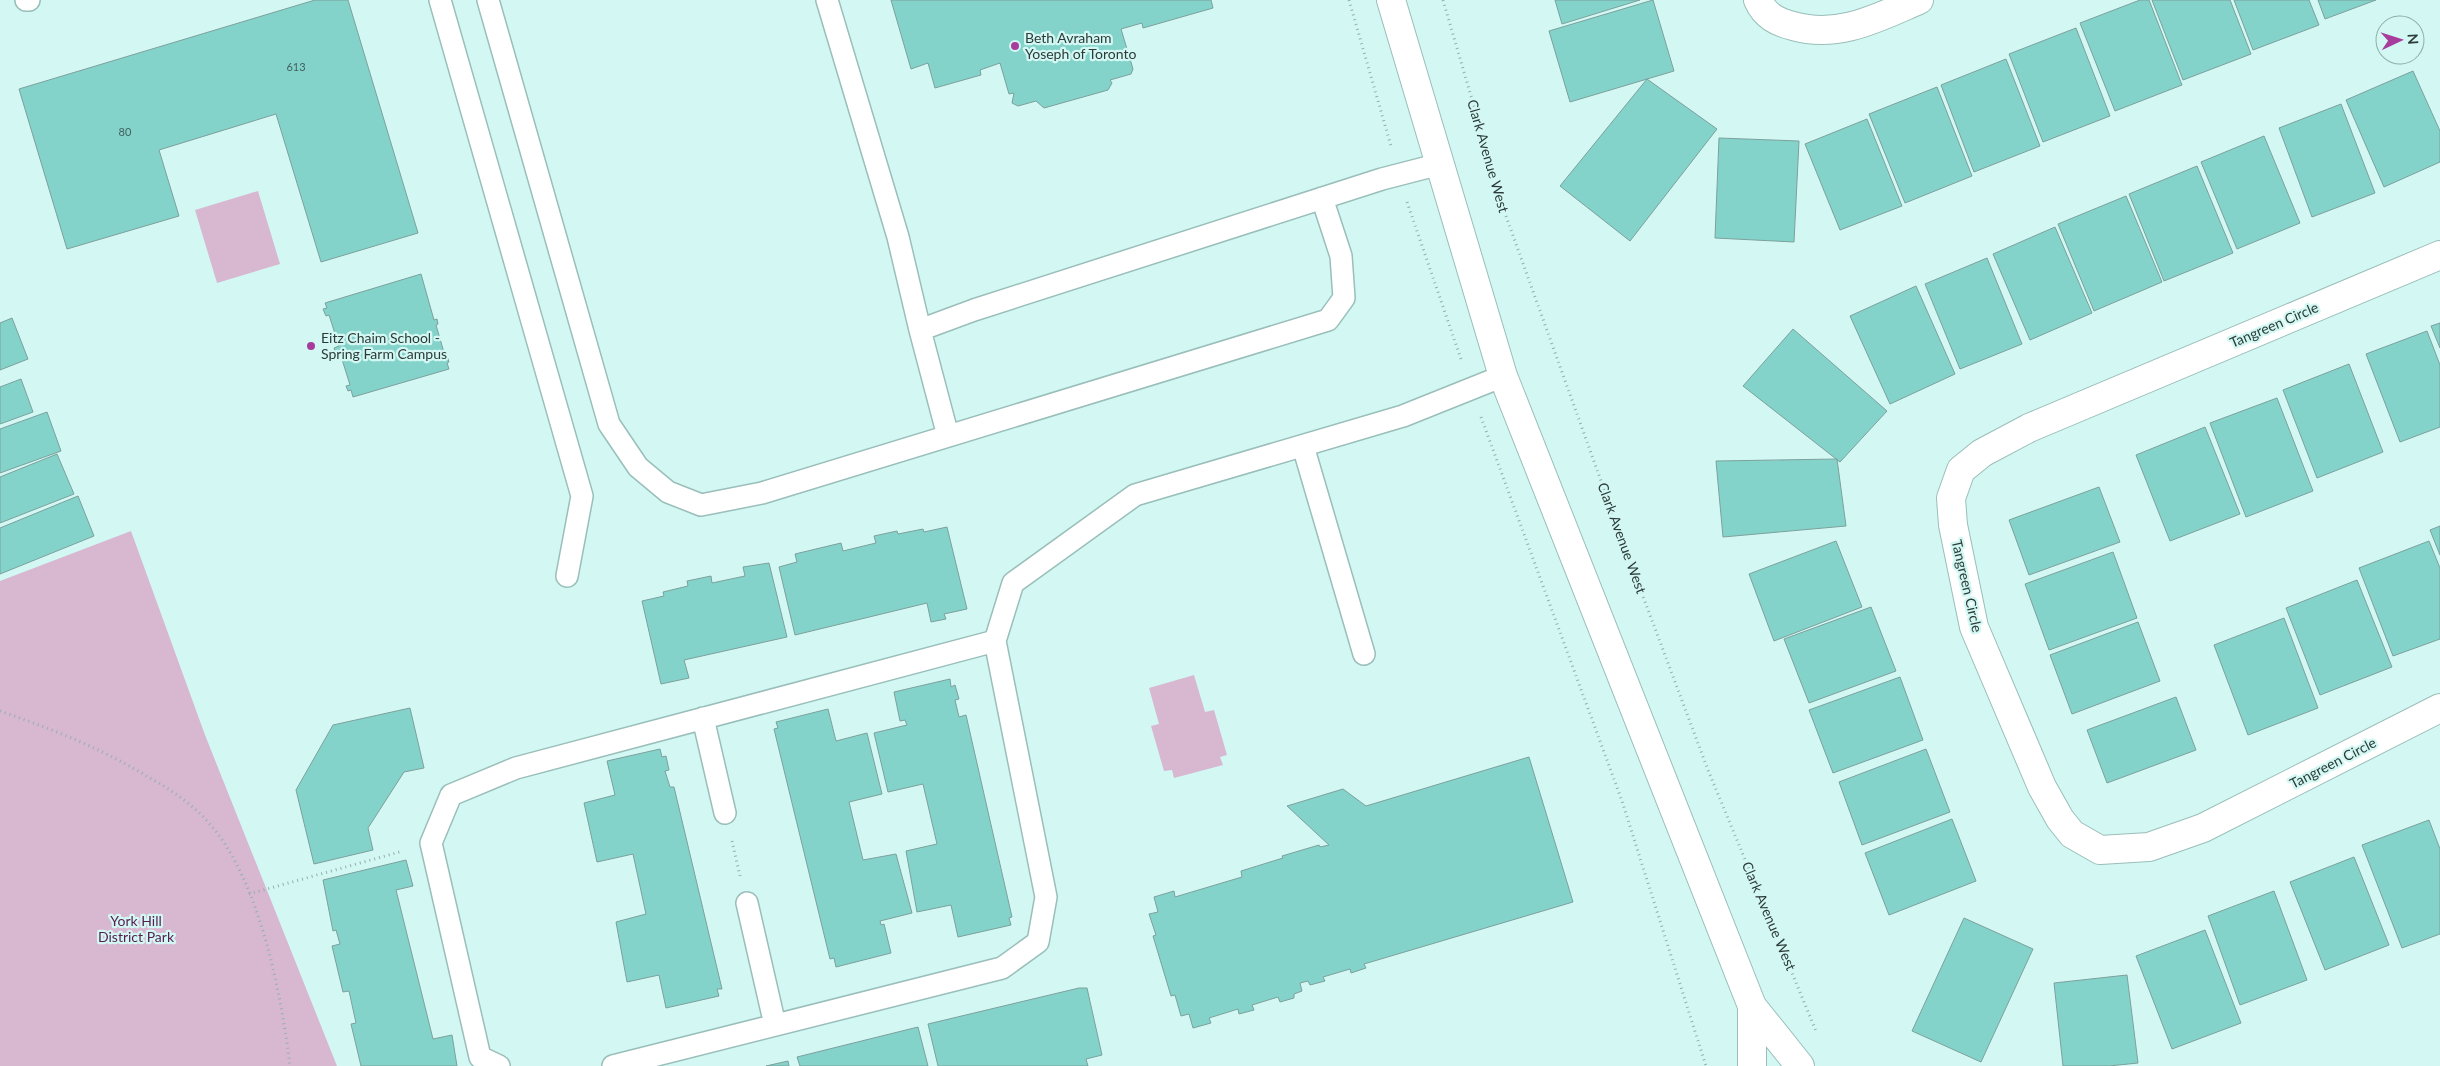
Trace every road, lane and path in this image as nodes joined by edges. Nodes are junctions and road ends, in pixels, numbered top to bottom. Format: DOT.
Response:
graph roads {
  1 [pos="440,0"];
  2 [pos="488,0"];
  3 [pos="828,0"];
  4 [pos="1349,0"];
  5 [pos="1391,0"];
  6 [pos="1443,0"];
  7 [pos="1758,0"];
  8 [pos="1919,0"];
  9 [pos="1440,164"];
  10 [pos="1399,174"];
  11 [pos="1322,198"];
  12 [pos="2440,255"];
  13 [pos="920,330"];
  14 [pos="1503,376"];
  15 [pos="1471,389"];
  16 [pos="948,436"];
  17 [pos="1303,446"];
  18 [pos="566,576"];
  19 [pos="995,641"];
  20 [pos="1364,654"];
  21 [pos="2440,708"];
  22 [pos="0,711"];
  23 [pos="703,718"];
  24 [pos="725,812"];
  25 [pos="432,843"];
  26 [pos="249,894"];
  27 [pos="747,904"];
  28 [pos="1752,1006"];
  29 [pos="775,1025"];
  30 [pos="1820,1039"];
  31 [pos="290,1066"];
  32 [pos="499,1066"];
  33 [pos="613,1066"];
  34 [pos="1706,1066"];
  35 [pos="1752,1066"];
  36 [pos="1800,1066"];
  1 -- 18 [label="lane"];
  2 -- 16 [label="lane"];
  3 -- 13 [label="lane"];
  4 -- 10 [label="path"];
  5 -- 9 [label="street"];
  6 -- 30 [label="path, Clark Avenue West"];
  7 -- 8 [label="street"];
  9 -- 10 [label="lane"];
  9 -- 14 [label="street"];
  10 -- 11 [label="lane"];
  10 -- 15 [label="path"];
  11 -- 13 [label="lane"];
  11 -- 16 [label="lane"];
  12 -- 21 [label="street, Tangreen Circle"];
  13 -- 16 [label="lane"];
  14 -- 15 [label="lane"];
  14 -- 28 [label="street"];
  15 -- 17 [label="lane"];
  15 -- 34 [label="path"];
  17 -- 19 [label="lane"];
  17 -- 20 [label="lane"];
  19 -- 23 [label="lane"];
  19 -- 29 [label="lane"];
  22 -- 26 [label="path"];
  23 -- 24 [label="lane"];
  23 -- 25 [label="lane"];
  24 -- 27 [label="path"];
  25 -- 26 [label="path"];
  25 -- 32 [label="lane"];
  26 -- 31 [label="path"];
  27 -- 29 [label="lane"];
  28 -- 35 [label="street"];
  28 -- 36 [label="street"];
  29 -- 33 [label="lane"];
}
